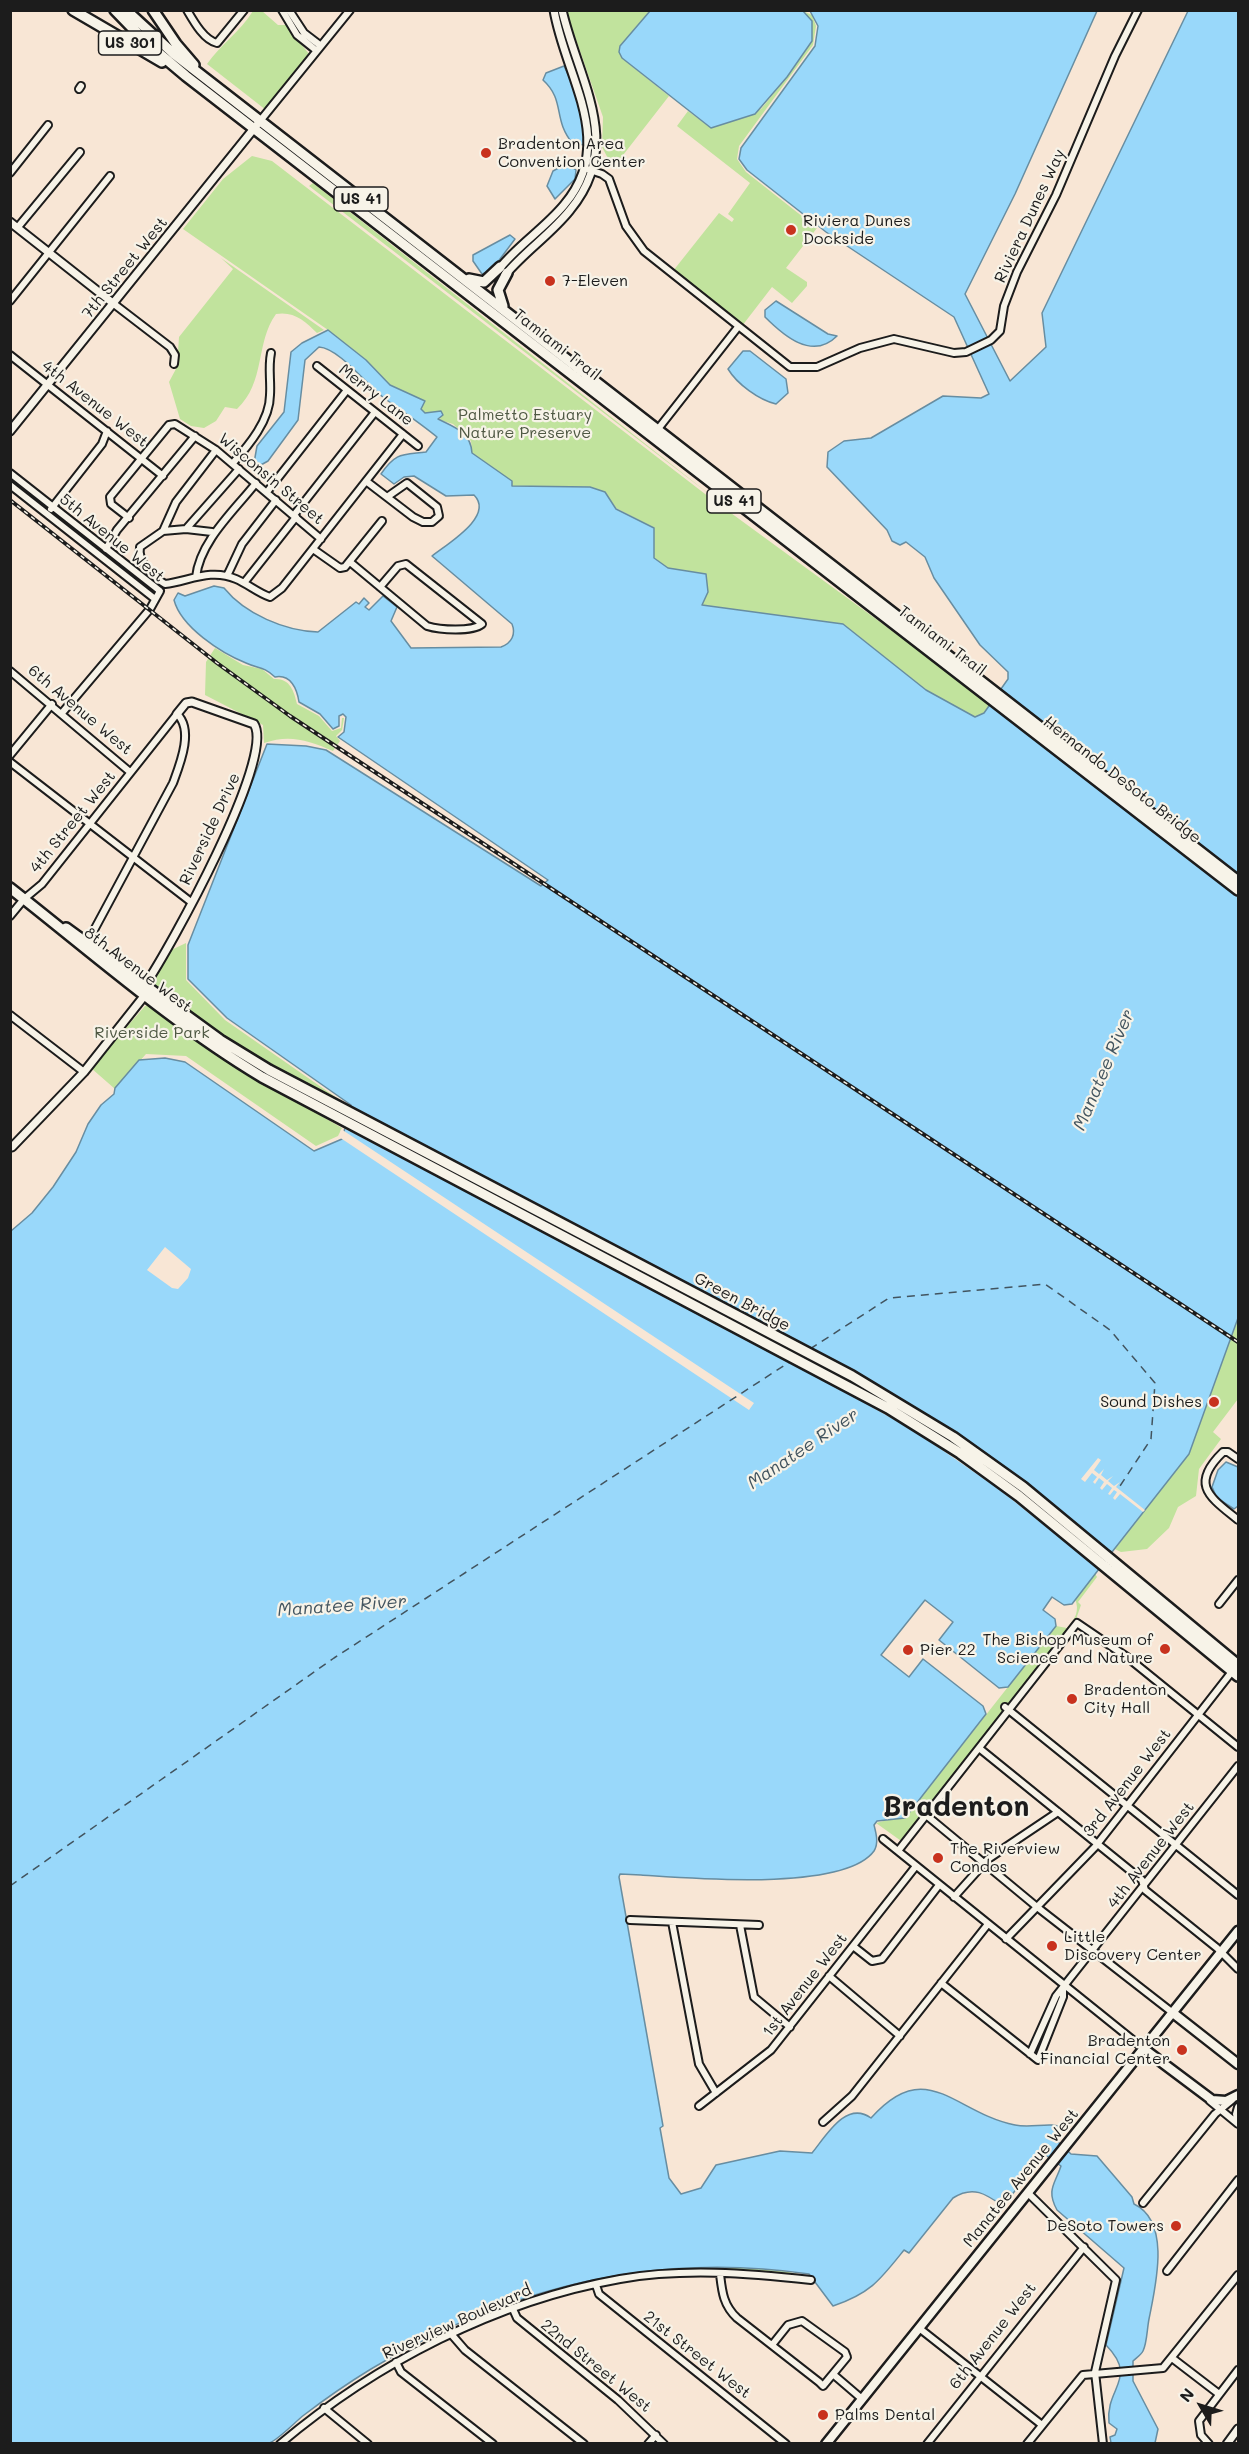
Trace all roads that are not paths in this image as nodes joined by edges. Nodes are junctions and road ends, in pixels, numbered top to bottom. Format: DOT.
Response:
graph roads {
  1 [pos="74,10"];
  2 [pos="115,10"];
  3 [pos="126,10"];
  4 [pos="153,10"];
  5 [pos="187,10"];
  6 [pos="244,10"];
  7 [pos="282,10"];
  8 [pos="290,10"];
  9 [pos="350,10"];
  10 [pos="554,10"];
  11 [pos="562,10"];
  12 [pos="1138,10"];
  13 [pos="290,19"];
  14 [pos="319,49"];
  15 [pos="565,56"];
  16 [pos="574,56"];
  17 [pos="186,76"];
  18 [pos="210,82"];
  19 [pos="48,125"];
  20 [pos="257,125"];
  21 [pos="80,152"];
  22 [pos="584,168"];
  23 [pos="592,171"];
  24 [pos="10,173"];
  25 [pos="110,176"];
  26 [pos="10,222"];
  27 [pos="18,227"];
  28 [pos="50,253"];
  29 [pos="504,270"];
  30 [pos="461,276"];
  31 [pos="482,299"];
  32 [pos="10,301"];
  33 [pos="114,303"];
  34 [pos="506,311"];
  35 [pos="738,327"];
  36 [pos="271,353"];
  37 [pos="10,355"];
  38 [pos="174,364"];
  39 [pos="317,366"];
  40 [pos="48,385"];
  41 [pos="347,390"];
  42 [pos="375,412"];
  43 [pos="658,429"];
  44 [pos="10,431"];
  45 [pos="107,431"];
  46 [pos="404,434"];
  47 [pos="195,436"];
  48 [pos="418,446"];
  49 [pos="216,450"];
  50 [pos="141,458"];
  51 [pos="233,463"];
  52 [pos="239,469"];
  53 [pos="10,473"];
  54 [pos="163,476"];
  55 [pos="366,481"];
  56 [pos="256,483"];
  57 [pos="10,485"];
  58 [pos="267,492"];
  59 [pos="387,497"];
  60 [pos="276,500"];
  61 [pos="53,507"];
  62 [pos="47,514"];
  63 [pos="295,516"];
  64 [pos="129,518"];
  65 [pos="382,521"];
  66 [pos="186,529"];
  67 [pos="787,529"];
  68 [pos="163,531"];
  69 [pos="213,532"];
  70 [pos="780,537"];
  71 [pos="321,539"];
  72 [pos="106,549"];
  73 [pos="313,549"];
  74 [pos="141,560"];
  75 [pos="350,562"];
  76 [pos="132,569"];
  77 [pos="227,576"];
  78 [pos="126,577"];
  79 [pos="196,577"];
  80 [pos="153,580"];
  81 [pos="244,583"];
  82 [pos="380,587"];
  83 [pos="155,599"];
  84 [pos="470,612"];
  85 [pos="465,628"];
  86 [pos="10,671"];
  87 [pos="989,692"];
  88 [pos="52,704"];
  89 [pos="62,713"];
  90 [pos="177,714"];
  91 [pos="10,755"];
  92 [pos="10,762"];
  93 [pos="130,772"];
  94 [pos="90,823"];
  95 [pos="135,858"];
  96 [pos="1239,881"];
  97 [pos="10,888"];
  98 [pos="1239,890"];
  99 [pos="24,899"];
  100 [pos="191,902"];
  101 [pos="10,916"];
  102 [pos="86,945"];
  103 [pos="103,964"];
  104 [pos="146,985"];
  105 [pos="145,995"];
  106 [pos="10,1015"];
  107 [pos="220,1040"];
  108 [pos="84,1072"];
  109 [pos="335,1111"];
  110 [pos="11,1148"];
  111 [pos="1239,1460"];
  112 [pos="1239,1520"];
  113 [pos="1239,1580"];
  114 [pos="1220,1604"];
  115 [pos="1238,1668"];
  116 [pos="1006,1709"];
  117 [pos="1197,1714"];
  118 [pos="1239,1747"];
  119 [pos="979,1748"];
  120 [pos="1239,1766"];
  121 [pos="1127,1805"];
  122 [pos="1058,1812"];
  123 [pos="926,1815"];
  124 [pos="883,1839"];
  125 [pos="1098,1844"];
  126 [pos="1175,1845"];
  127 [pos="898,1851"];
  128 [pos="983,1863"];
  129 [pos="916,1866"];
  130 [pos="939,1885"];
  131 [pos="1144,1886"];
  132 [pos="1239,1895"];
  133 [pos="954,1897"];
  134 [pos="1037,1907"];
  135 [pos="630,1920"];
  136 [pos="672,1922"];
  137 [pos="988,1924"];
  138 [pos="740,1925"];
  139 [pos="759,1925"];
  140 [pos="1239,1931"];
  141 [pos="1006,1939"];
  142 [pos="853,1946"];
  143 [pos="1092,1951"];
  144 [pos="1221,1952"];
  145 [pos="1239,1969"];
  146 [pos="829,1976"];
  147 [pos="941,1983"];
  148 [pos="1064,1988"];
  149 [pos="1173,2013"];
  150 [pos="790,2027"];
  151 [pos="900,2036"];
  152 [pos="1144,2049"];
  153 [pos="1239,2064"];
  154 [pos="716,2093"];
  155 [pos="1202,2095"];
  156 [pos="1237,2096"];
  157 [pos="699,2106"];
  158 [pos="1239,2107"];
  159 [pos="1221,2109"];
  160 [pos="823,2122"];
  161 [pos="1239,2123"];
  162 [pos="1239,2180"];
  163 [pos="1028,2193"];
  164 [pos="1143,2203"];
  165 [pos="1084,2247"];
  166 [pos="1167,2271"];
  167 [pos="720,2274"];
  168 [pos="1239,2275"];
  169 [pos="811,2280"];
  170 [pos="596,2284"];
  171 [pos="513,2309"];
  172 [pos="919,2328"];
  173 [pos="452,2336"];
  174 [pos="771,2345"];
  175 [pos="1172,2358"];
  176 [pos="396,2362"];
  177 [pos="1239,2370"];
  178 [pos="1095,2372"];
  179 [pos="834,2375"];
  180 [pos="980,2376"];
  181 [pos="1219,2394"];
  182 [pos="862,2399"];
  183 [pos="324,2408"];
  184 [pos="1042,2425"];
  185 [pos="1239,2429"];
  186 [pos="656,2435"];
  187 [pos="280,2444"];
  188 [pos="368,2444"];
  189 [pos="492,2444"];
  190 [pos="584,2444"];
  191 [pos="648,2444"];
  192 [pos="664,2444"];
  193 [pos="786,2444"];
  194 [pos="826,2444"];
  195 [pos="927,2444"];
  196 [pos="1027,2444"];
  197 [pos="1103,2444"];
  198 [pos="1209,2444"];
  199 [pos="1227,2444"];
  1 -- 17 [label="main road, US 301"];
  2 -- 17 [label="main road, Tamiami Trail / US 41"];
  3 -- 18 [label="main road, Tamiami Trail / US 41"];
  4 -- 18 [label="main road, US 301"];
  5 -- 6 [label="street"];
  7 -- 13 [label="street"];
  8 -- 13 [label="street"];
  9 -- 14 [label="street"];
  10 -- 15 [label="street"];
  11 -- 16 [label="street"];
  12 -- 35 [label="street, Riviera Dunes Way"];
  13 -- 14 [label="street"];
  14 -- 20 [label="street"];
  15 -- 16 [label="street"];
  15 -- 22 [label="street"];
  16 -- 23 [label="street"];
  17 -- 20 [label="main road, Tamiami Trail / US 41"];
  18 -- 20 [label="main road, Tamiami Trail / US 41"];
  19 -- 24 [label="street"];
  20 -- 30 [label="main road, Tamiami Trail / US 41"];
  20 -- 31 [label="main road, Tamiami Trail / US 41"];
  20 -- 33 [label="street, 7th Street West"];
  21 -- 27 [label="street"];
  22 -- 23 [label="street"];
  22 -- 29 [label="street"];
  23 -- 29 [label="street"];
  23 -- 35 [label="street, Riviera Dunes Way"];
  25 -- 28 [label="street"];
  26 -- 27 [label="street"];
  27 -- 28 [label="street"];
  28 -- 32 [label="street"];
  28 -- 33 [label="street"];
  29 -- 30 [label="main road"];
  29 -- 31 [label="street"];
  29 -- 34 [label="main road"];
  30 -- 31 [label="main road, Tamiami Trail / US 41"];
  31 -- 34 [label="main road, Tamiami Trail / US 41"];
  31 -- 70 [label="main road, Tamiami Trail / US 41"];
  33 -- 38 [label="street"];
  33 -- 40 [label="street, 7th Street West"];
  34 -- 43 [label="main road, Tamiami Trail / US 41"];
  35 -- 43 [label="street"];
  36 -- 51 [label="street"];
  37 -- 40 [label="street, 4th Avenue West"];
  39 -- 41 [label="street, Merry Lane"];
  40 -- 44 [label="street, 7th Street West"];
  40 -- 45 [label="street, 4th Avenue West"];
  41 -- 42 [label="street, Merry Lane"];
  41 -- 58 [label="street"];
  42 -- 46 [label="street, Merry Lane"];
  42 -- 63 [label="street"];
  43 -- 67 [label="main road, Tamiami Trail / US 41"];
  45 -- 50 [label="street, 4th Avenue West"];
  45 -- 61 [label="street"];
  46 -- 48 [label="street, Merry Lane"];
  46 -- 55 [label="street"];
  47 -- 49 [label="street, Wisconsin Street"];
  47 -- 50 [label="street, Wisconsin Street"];
  47 -- 54 [label="street"];
  49 -- 51 [label="street, Wisconsin Street"];
  49 -- 68 [label="street"];
  50 -- 54 [label="street, 4th Avenue West"];
  50 -- 64 [label="street"];
  51 -- 52 [label="street, Wisconsin Street"];
  52 -- 56 [label="street, Wisconsin Street"];
  52 -- 66 [label="street"];
  53 -- 61 [label="street, 5th Avenue West"];
  54 -- 64 [label="street"];
  55 -- 59 [label="street"];
  55 -- 71 [label="street"];
  56 -- 58 [label="street, Wisconsin Street"];
  56 -- 69 [label="street"];
  57 -- 62 [label="street, 5th Avenue West"];
  58 -- 60 [label="street, Wisconsin Street"];
  59 -- 59 [label="street"];
  60 -- 63 [label="street, Wisconsin Street"];
  60 -- 77 [label="street"];
  61 -- 62 [label="street"];
  61 -- 72 [label="street, 5th Avenue West"];
  62 -- 78 [label="street, 5th Avenue West"];
  63 -- 71 [label="street, Wisconsin Street"];
  63 -- 81 [label="street"];
  64 -- 72 [label="street"];
  65 -- 75 [label="street"];
  66 -- 68 [label="street"];
  66 -- 69 [label="street"];
  67 -- 70 [label="street"];
  67 -- 87 [label="main road, Tamiami Trail / US 41"];
  68 -- 74 [label="street"];
  69 -- 79 [label="street"];
  70 -- 87 [label="main road, Tamiami Trail / US 41"];
  71 -- 73 [label="street"];
  72 -- 76 [label="street, 5th Avenue West"];
  73 -- 75 [label="street"];
  73 -- 81 [label="street"];
  74 -- 76 [label="street"];
  74 -- 80 [label="street"];
  75 -- 82 [label="street"];
  76 -- 78 [label="street"];
  76 -- 80 [label="street, 5th Avenue West"];
  77 -- 79 [label="street"];
  77 -- 81 [label="street"];
  78 -- 83 [label="street, 5th Avenue West"];
  79 -- 80 [label="street"];
  80 -- 83 [label="street, 5th Avenue West"];
  82 -- 84 [label="street"];
  82 -- 85 [label="street"];
  83 -- 89 [label="street"];
  84 -- 85 [label="street"];
  84 -- 85 [label="street"];
  86 -- 88 [label="street, 6th Avenue West"];
  87 -- 96 [label="main road, Hernando DeSoto Bridge / US 41"];
  87 -- 98 [label="main road, Hernando DeSoto Bridge / US 41"];
  88 -- 89 [label="street, 6th Avenue West"];
  88 -- 91 [label="street"];
  89 -- 93 [label="street, 6th Avenue West"];
  90 -- 93 [label="street, 4th Street West"];
  90 -- 95 [label="street"];
  90 -- 100 [label="street, Riverside Drive"];
  92 -- 94 [label="street"];
  93 -- 94 [label="street, 4th Street West"];
  94 -- 95 [label="street"];
  94 -- 99 [label="street, 4th Street West"];
  95 -- 100 [label="street"];
  95 -- 102 [label="street"];
  97 -- 99 [label="main road, 8th Avenue West"];
  99 -- 101 [label="street, 4th Street West"];
  99 -- 102 [label="main road, 8th Avenue West"];
  100 -- 104 [label="street, Riverside Drive"];
  102 -- 103 [label="main road, 8th Avenue West"];
  102 -- 104 [label="main road, 8th Avenue West"];
  103 -- 104 [label="main road"];
  103 -- 105 [label="main road, 8th Avenue West"];
  104 -- 107 [label="main road, 8th Avenue West"];
  105 -- 107 [label="main road"];
  105 -- 108 [label="street"];
  105 -- 109 [label="main road, 8th Avenue West"];
  106 -- 108 [label="street"];
  107 -- 109 [label="main road, 8th Avenue West"];
  108 -- 110 [label="street"];
  109 -- 115 [label="main road, Green Bridge"];
  111 -- 112 [label="street"];
  113 -- 114 [label="street"];
  115 -- 117 [label="street, 3rd Avenue West"];
  116 -- 117 [label="street"];
  116 -- 119 [label="street"];
  116 -- 121 [label="street"];
  117 -- 118 [label="street"];
  117 -- 121 [label="street, 3rd Avenue West"];
  119 -- 122 [label="street"];
  119 -- 123 [label="street"];
  120 -- 126 [label="street, 4th Avenue West"];
  121 -- 125 [label="street, 3rd Avenue West"];
  121 -- 126 [label="street"];
  122 -- 125 [label="street"];
  122 -- 128 [label="street"];
  123 -- 127 [label="street"];
  123 -- 128 [label="street"];
  124 -- 127 [label="street"];
  125 -- 131 [label="street"];
  125 -- 134 [label="street, 3rd Avenue West"];
  126 -- 131 [label="street, 4th Avenue West"];
  126 -- 132 [label="street"];
  127 -- 129 [label="street"];
  128 -- 133 [label="street"];
  128 -- 134 [label="street"];
  129 -- 130 [label="street"];
  129 -- 142 [label="street, 1st Avenue West"];
  130 -- 133 [label="street"];
  130 -- 142 [label="street"];
  131 -- 143 [label="street, 4th Avenue West"];
  131 -- 144 [label="street"];
  133 -- 137 [label="street"];
  134 -- 141 [label="street, 3rd Avenue West"];
  134 -- 143 [label="street"];
  135 -- 136 [label="street"];
  136 -- 138 [label="street"];
  136 -- 154 [label="street"];
  137 -- 141 [label="street"];
  137 -- 147 [label="street"];
  138 -- 139 [label="street"];
  138 -- 150 [label="street"];
  140 -- 144 [label="main road, Manatee Avenue West"];
  141 -- 148 [label="street"];
  142 -- 146 [label="street, 1st Avenue West"];
  143 -- 148 [label="street, 4th Avenue West"];
  143 -- 149 [label="street"];
  144 -- 145 [label="street"];
  144 -- 149 [label="main road, Manatee Avenue West"];
  146 -- 150 [label="street, 1st Avenue West"];
  146 -- 151 [label="street"];
  147 -- 148 [label="street, 4th Avenue West"];
  147 -- 151 [label="street"];
  148 -- 152 [label="street"];
  149 -- 152 [label="main road, Manatee Avenue West"];
  149 -- 153 [label="main road"];
  150 -- 154 [label="street, 1st Avenue West"];
  151 -- 160 [label="street"];
  152 -- 155 [label="main road"];
  152 -- 163 [label="main road, Manatee Avenue West"];
  154 -- 157 [label="street, 1st Avenue West"];
  155 -- 156 [label="main road"];
  155 -- 159 [label="street"];
  156 -- 159 [label="street"];
  158 -- 161 [label="street"];
  159 -- 161 [label="street"];
  159 -- 164 [label="street"];
  162 -- 166 [label="street"];
  163 -- 165 [label="street"];
  163 -- 172 [label="main road, Manatee Avenue West"];
  165 -- 178 [label="street"];
  165 -- 180 [label="street, 6th Avenue West"];
  167 -- 169 [label="street, Riverview Boulevard"];
  167 -- 170 [label="street, Riverview Boulevard"];
  167 -- 174 [label="street"];
  168 -- 175 [label="street"];
  170 -- 171 [label="street, Riverview Boulevard"];
  170 -- 193 [label="street, 21st Street West"];
  171 -- 173 [label="street, Riverview Boulevard"];
  171 -- 186 [label="street, 22nd Street West"];
  172 -- 180 [label="street"];
  172 -- 182 [label="main road, Manatee Avenue West"];
  173 -- 176 [label="street, Riverview Boulevard"];
  173 -- 190 [label="street"];
  174 -- 179 [label="street"];
  174 -- 179 [label="street"];
  175 -- 178 [label="street"];
  175 -- 181 [label="street"];
  176 -- 183 [label="street, Riverview Boulevard"];
  176 -- 189 [label="street"];
  177 -- 181 [label="street"];
  178 -- 184 [label="street"];
  178 -- 197 [label="street"];
  179 -- 182 [label="street"];
  180 -- 184 [label="street"];
  180 -- 195 [label="street, 6th Avenue West"];
  181 -- 198 [label="street"];
  182 -- 194 [label="main road, Manatee Avenue West"];
  183 -- 187 [label="street, Riverview Boulevard"];
  183 -- 188 [label="street"];
  184 -- 196 [label="street"];
  185 -- 199 [label="street"];
  186 -- 191 [label="street"];
  186 -- 192 [label="street, 22nd Street West"];
}
